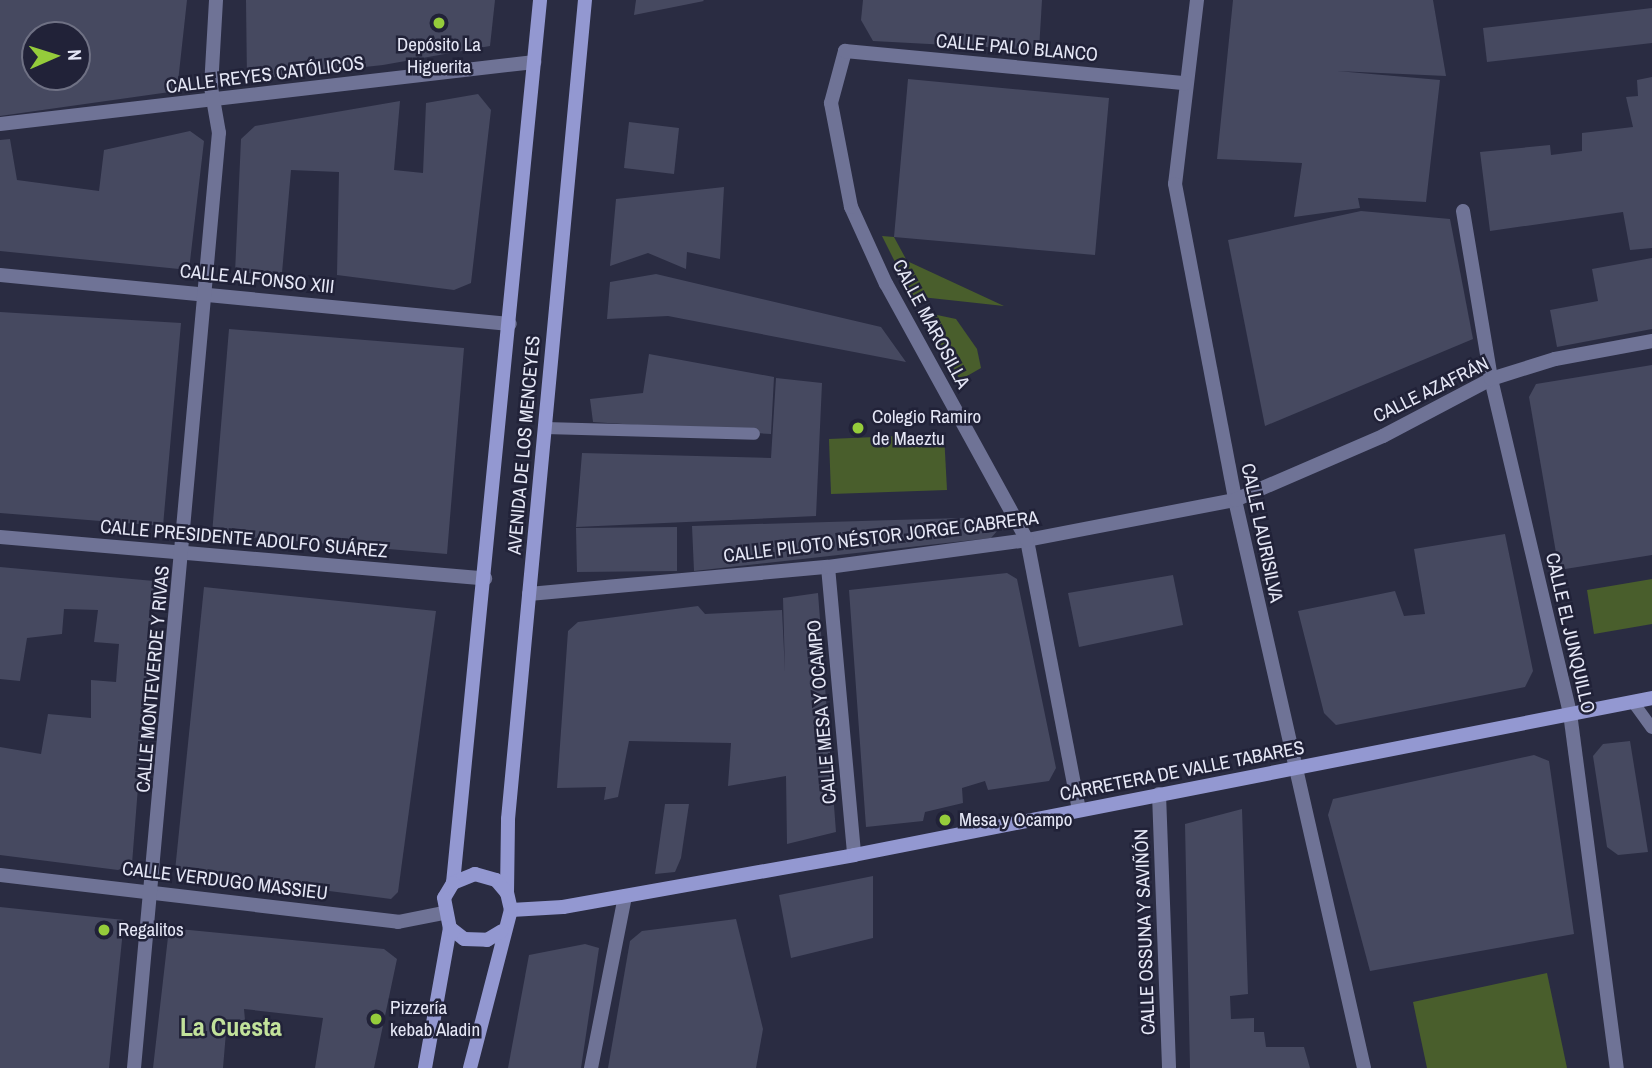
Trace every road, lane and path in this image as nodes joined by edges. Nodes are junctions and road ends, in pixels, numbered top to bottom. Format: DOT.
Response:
graph roads {
  1 [pos="216,0"];
  2 [pos="540,0"];
  3 [pos="585,0"];
  4 [pos="1197,0"];
  5 [pos="845,51"];
  6 [pos="534,62"];
  7 [pos="1186,83"];
  8 [pos="213,102"];
  9 [pos="0,124"];
  10 [pos="1463,211"];
  11 [pos="0,275"];
  12 [pos="207,293"];
  13 [pos="510,324"];
  14 [pos="1652,341"];
  15 [pos="1491,379"];
  16 [pos="545,428"];
  17 [pos="754,434"];
  18 [pos="1235,500"];
  19 [pos="0,537"];
  20 [pos="1027,540"];
  21 [pos="183,552"];
  22 [pos="828,567"];
  23 [pos="485,579"];
  24 [pos="529,594"];
  25 [pos="1652,698"];
  26 [pos="1633,702"];
  27 [pos="1570,713"];
  28 [pos="1652,728"];
  29 [pos="1294,769"];
  30 [pos="1159,794"];
  31 [pos="1079,810"];
  32 [pos="854,855"];
  33 [pos="0,875"];
  34 [pos="453,883"];
  35 [pos="153,890"];
  36 [pos="507,893"];
  37 [pos="625,896"];
  38 [pos="511,910"];
  39 [pos="444,913"];
  40 [pos="450,928"];
  41 [pos="502,931"];
  42 [pos="134,1068"];
  43 [pos="425,1068"];
  44 [pos="470,1068"];
  45 [pos="591,1068"];
  46 [pos="1169,1068"];
  47 [pos="1364,1068"];
  48 [pos="1617,1068"];
  1 -- 8 [label="street, CALLE MONTEVERDE Y RIVAS"];
  2 -- 6 [label="main road, AVENIDA DE LOS MENCEYES"];
  3 -- 16 [label="main road, AVENIDA DE LOS MENCEYES"];
  4 -- 7 [label="street, CALLE LAURISILVA"];
  5 -- 7 [label="street, CALLE PALO BLANCO"];
  5 -- 20 [label="street, CALLE MAROSILLA"];
  6 -- 8 [label="street, CALLE REYES CATÓLICOS"];
  6 -- 13 [label="main road, AVENIDA DE LOS MENCEYES"];
  7 -- 18 [label="street, CALLE LAURISILVA"];
  8 -- 9 [label="street, CALLE REYES CATÓLICOS"];
  8 -- 12 [label="street, CALLE MONTEVERDE Y RIVAS"];
  10 -- 15 [label="street, CALLE EL JUNQUILLO"];
  11 -- 12 [label="street, CALLE ALFONSO XIII"];
  12 -- 13 [label="street, CALLE ALFONSO XIII"];
  12 -- 21 [label="street, CALLE MONTEVERDE Y RIVAS"];
  13 -- 23 [label="main road, AVENIDA DE LOS MENCEYES"];
  14 -- 15 [label="street, CALLE AZAFRÁN"];
  15 -- 18 [label="street, CALLE AZAFRÁN"];
  15 -- 27 [label="street, CALLE EL JUNQUILLO"];
  16 -- 17 [label="lane"];
  16 -- 24 [label="main road, AVENIDA DE LOS MENCEYES"];
  18 -- 20 [label="street, CALLE PILOTO NÉSTOR JORGE CABRERA"];
  18 -- 29 [label="street, CALLE LAURISILVA"];
  19 -- 21 [label="street, CALLE PRESIDENTE ADOLFO SUÁREZ"];
  20 -- 22 [label="street, CALLE PILOTO NÉSTOR JORGE CABRERA"];
  20 -- 31 [label="street, CALLE MAROSILLA"];
  21 -- 23 [label="street, CALLE PRESIDENTE ADOLFO SUÁREZ"];
  21 -- 35 [label="street, CALLE MONTEVERDE Y RIVAS"];
  22 -- 24 [label="street, CALLE PILOTO NÉSTOR JORGE CABRERA"];
  22 -- 32 [label="street, CALLE MESA Y OCAMPO"];
  23 -- 34 [label="main road, AVENIDA DE LOS MENCEYES"];
  24 -- 36 [label="main road, AVENIDA DE LOS MENCEYES"];
  25 -- 26 [label="main road, CARRETERA DE VALLE TABARES"];
  26 -- 27 [label="main road, CARRETERA DE VALLE TABARES"];
  26 -- 28 [label="lane"];
  27 -- 29 [label="main road, CARRETERA DE VALLE TABARES"];
  27 -- 48 [label="street, CALLE EL JUNQUILLO"];
  29 -- 30 [label="main road, CARRETERA DE VALLE TABARES"];
  29 -- 47 [label="street, CALLE LAURISILVA"];
  30 -- 31 [label="main road, CARRETERA DE VALLE TABARES"];
  30 -- 46 [label="street, CALLE OSSUNA Y SAVIÑÓN"];
  31 -- 32 [label="main road, CARRETERA DE VALLE TABARES"];
  32 -- 37 [label="main road, CARRETERA DE VALLE TABARES"];
  33 -- 35 [label="street, CALLE VERDUGO MASSIEU"];
  34 -- 36 [label="main road"];
  34 -- 39 [label="main road"];
  35 -- 39 [label="street, CALLE VERDUGO MASSIEU"];
  35 -- 42 [label="street, CALLE MONTEVERDE Y RIVAS"];
  36 -- 38 [label="main road"];
  37 -- 38 [label="main road, CARRETERA DE VALLE TABARES"];
  37 -- 45 [label="street"];
  38 -- 41 [label="main road"];
  39 -- 40 [label="main road"];
  40 -- 41 [label="main road"];
  40 -- 43 [label="main road"];
  41 -- 44 [label="main road"];
}
